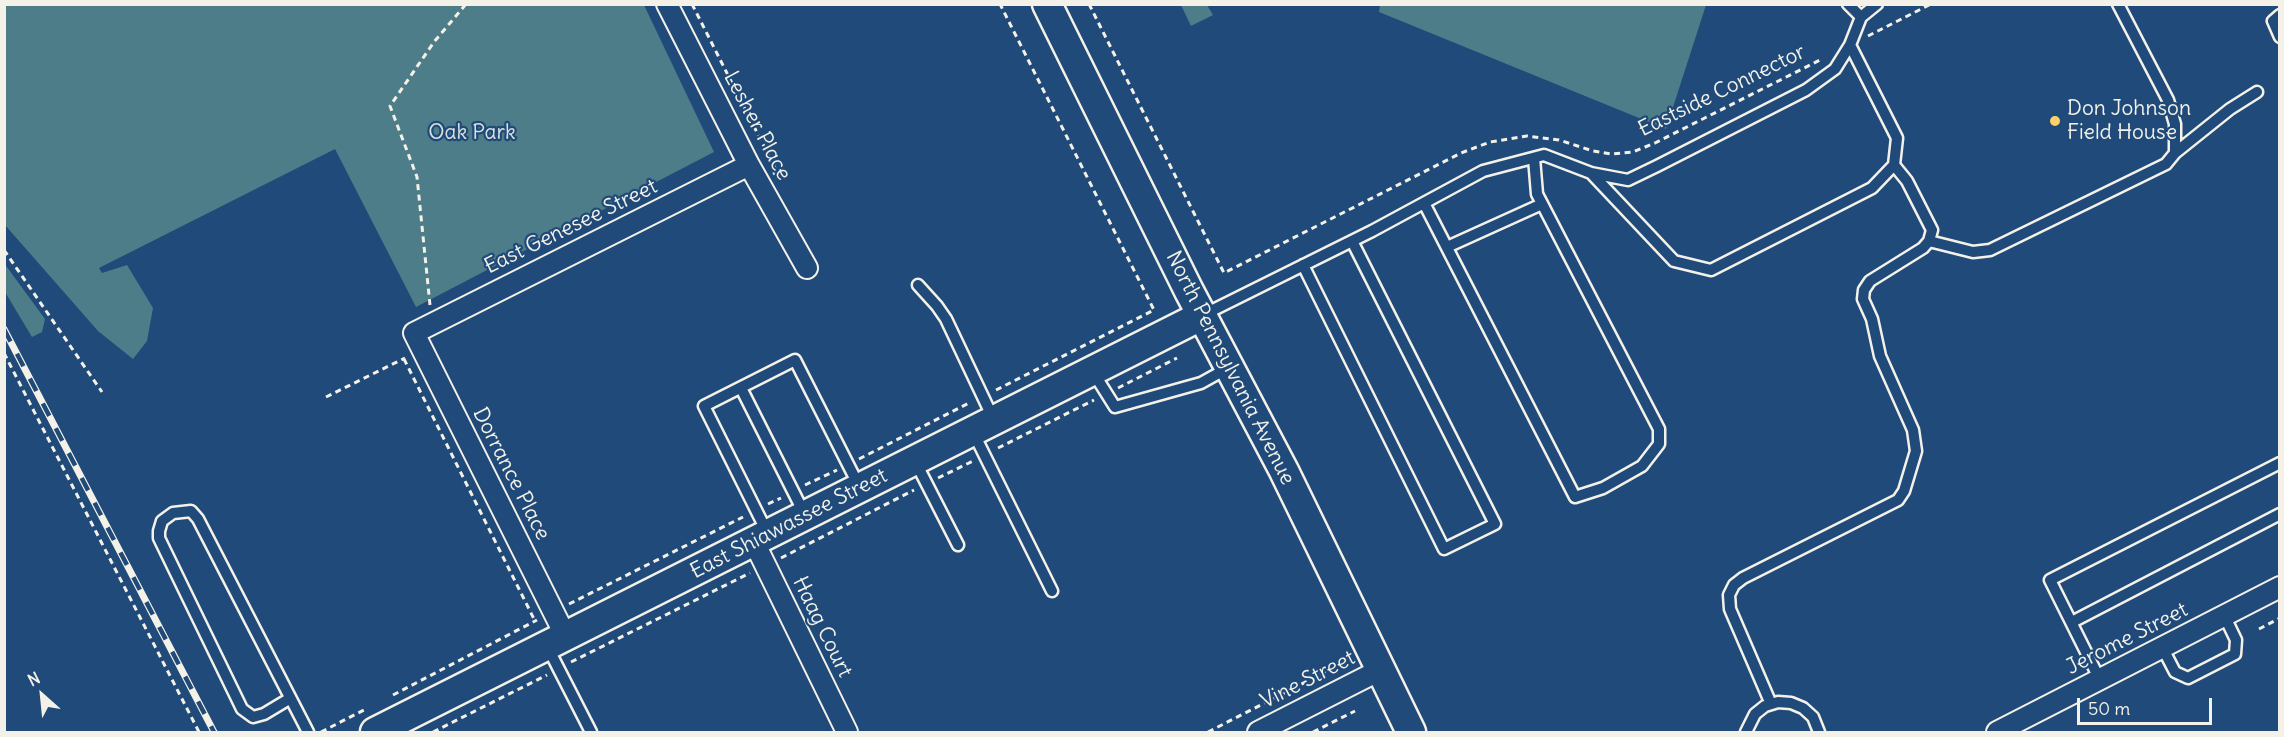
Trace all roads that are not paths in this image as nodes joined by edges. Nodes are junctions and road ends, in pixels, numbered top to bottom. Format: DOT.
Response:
graph roads {
  1 [pos="667,4"];
  2 [pos="1047,4"];
  3 [pos="1848,4"];
  4 [pos="1877,4"];
  5 [pos="2118,4"];
  6 [pos="2280,15"];
  7 [pos="1861,17"];
  8 [pos="2280,37"];
  9 [pos="1850,45"];
  10 [pos="2258,93"];
  11 [pos="2175,153"];
  12 [pos="1534,158"];
  13 [pos="749,165"];
  14 [pos="1894,165"];
  15 [pos="1591,173"];
  16 [pos="1424,203"];
  17 [pos="1542,204"];
  18 [pos="1352,241"];
  19 [pos="1929,242"];
  20 [pos="1447,247"];
  21 [pos="1303,265"];
  22 [pos="807,268"];
  23 [pos="918,285"];
  24 [pos="1203,315"];
  25 [pos="414,333"];
  26 [pos="1229,368"];
  27 [pos="1099,382"];
  28 [pos="741,388"];
  29 [pos="984,426"];
  30 [pos="2280,463"];
  31 [pos="921,472"];
  32 [pos="854,477"];
  33 [pos="799,504"];
  34 [pos="2280,514"];
  35 [pos="761,538"];
  36 [pos="958,545"];
  37 [pos="2280,587"];
  38 [pos="1052,591"];
  39 [pos="2224,615"];
  40 [pos="2072,622"];
  41 [pos="552,643"];
  42 [pos="2162,647"];
  43 [pos="1380,670"];
  44 [pos="2100,680"];
  45 [pos="289,699"];
  46 [pos="1771,704"];
  47 [pos="378,725"];
  48 [pos="308,732"];
  49 [pos="591,732"];
  50 [pos="847,732"];
  51 [pos="1258,732"];
  52 [pos="1411,732"];
  53 [pos="1746,732"];
  54 [pos="1819,732"];
  55 [pos="1997,732"];
  1 -- 13 [label="street, Lesher Place"];
  2 -- 24 [label="street, North Pennsylvania Avenue"];
  3 -- 7 [label="lane"];
  4 -- 7 [label="lane"];
  5 -- 11 [label="lane"];
  6 -- 8 [label="lane"];
  7 -- 9 [label="lane"];
  9 -- 14 [label="lane"];
  9 -- 15 [label="lane"];
  10 -- 11 [label="lane"];
  11 -- 19 [label="lane"];
  12 -- 15 [label="lane"];
  12 -- 16 [label="lane"];
  12 -- 17 [label="lane"];
  13 -- 22 [label="street, Lesher Place"];
  13 -- 25 [label="street, East Genesee Street"];
  14 -- 15 [label="lane"];
  14 -- 19 [label="lane"];
  16 -- 18 [label="lane"];
  16 -- 20 [label="lane"];
  17 -- 20 [label="lane"];
  17 -- 20 [label="lane"];
  18 -- 21 [label="lane"];
  18 -- 21 [label="lane"];
  19 -- 46 [label="lane"];
  21 -- 24 [label="lane"];
  23 -- 29 [label="lane"];
  24 -- 26 [label="street, North Pennsylvania Avenue"];
  24 -- 27 [label="street, East Shiawassee Street"];
  25 -- 41 [label="street, Dorrance Place"];
  26 -- 27 [label="lane"];
  26 -- 43 [label="street, North Pennsylvania Avenue"];
  27 -- 29 [label="street, East Shiawassee Street"];
  28 -- 32 [label="lane"];
  28 -- 33 [label="lane"];
  28 -- 35 [label="lane"];
  29 -- 31 [label="street, East Shiawassee Street"];
  29 -- 38 [label="lane"];
  30 -- 40 [label="lane"];
  31 -- 32 [label="street, East Shiawassee Street"];
  31 -- 36 [label="lane"];
  32 -- 33 [label="street, East Shiawassee Street"];
  33 -- 35 [label="street, East Shiawassee Street"];
  34 -- 40 [label="lane"];
  35 -- 41 [label="street, East Shiawassee Street"];
  35 -- 50 [label="street, Haag Court"];
  37 -- 39 [label="street, Jerome Street"];
  39 -- 42 [label="street, Jerome Street"];
  39 -- 42 [label="lane"];
  40 -- 44 [label="lane"];
  41 -- 47 [label="street, East Shiawassee Street"];
  41 -- 49 [label="lane"];
  42 -- 44 [label="street, Jerome Street"];
  43 -- 51 [label="street, Vine Street"];
  43 -- 52 [label="street, North Pennsylvania Avenue"];
  44 -- 55 [label="street, Jerome Street"];
  45 -- 45 [label="lane"];
  45 -- 48 [label="lane"];
  46 -- 53 [label="lane"];
  46 -- 54 [label="lane"];
}
